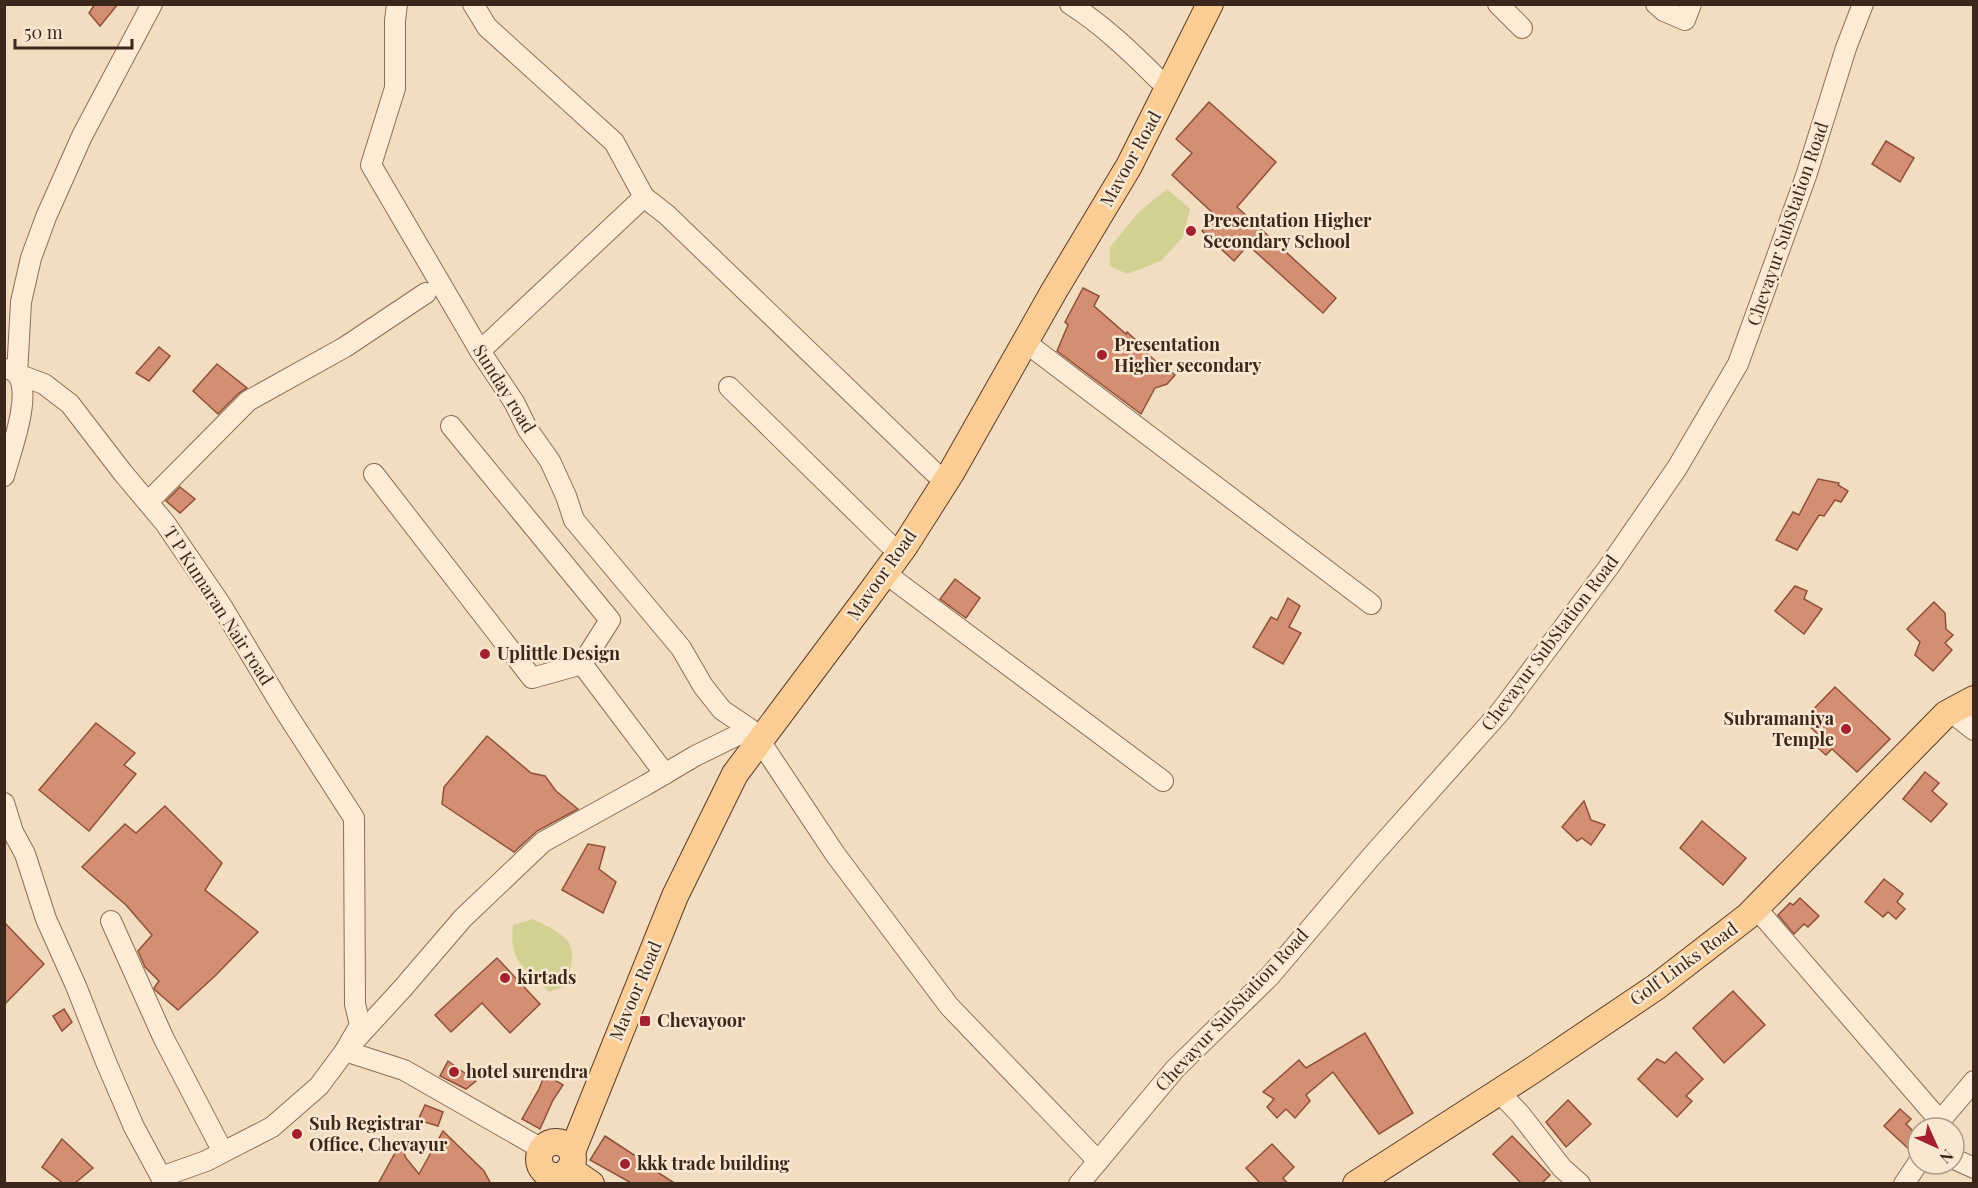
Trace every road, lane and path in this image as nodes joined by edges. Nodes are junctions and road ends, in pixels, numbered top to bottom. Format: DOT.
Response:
graph roads {
  1 [pos="152,4"];
  2 [pos="397,4"];
  3 [pos="473,4"];
  4 [pos="1070,4"];
  5 [pos="1194,4"];
  6 [pos="1210,4"];
  7 [pos="1498,4"];
  8 [pos="1656,4"];
  9 [pos="1691,4"];
  10 [pos="1863,4"];
  11 [pos="1522,28"];
  12 [pos="1159,80"];
  13 [pos="644,197"];
  14 [pos="426,293"];
  15 [pos="1024,342"];
  16 [pos="480,351"];
  17 [pos="11,370"];
  18 [pos="729,387"];
  19 [pos="451,426"];
  20 [pos="935,473"];
  21 [pos="374,474"];
  22 [pos="4,476"];
  23 [pos="148,502"];
  24 [pos="889,544"];
  25 [pos="885,573"];
  26 [pos="1371,604"];
  27 [pos="582,664"];
  28 [pos="1974,699"];
  29 [pos="1951,712"];
  30 [pos="1974,730"];
  31 [pos="755,735"];
  32 [pos="665,774"];
  33 [pos="1163,781"];
  34 [pos="4,803"];
  35 [pos="1756,908"];
  36 [pos="111,921"];
  37 [pos="345,1051"];
  38 [pos="1974,1081"];
  39 [pos="1499,1092"];
  40 [pos="1931,1116"];
  41 [pos="1946,1116"];
  42 [pos="223,1152"];
  43 [pos="1098,1161"];
  44 [pos="553,1165"];
  45 [pos="591,1184"];
  46 [pos="1078,1184"];
  47 [pos="1356,1184"];
  48 [pos="1580,1184"];
  1 -- 17 [label="street"];
  2 -- 16 [label="street, Sunday road"];
  3 -- 13 [label="street"];
  4 -- 12 [label="street"];
  5 -- 12 [label="main road, Mavoor Road"];
  6 -- 15 [label="main road, Mavoor Road"];
  7 -- 11 [label="street"];
  8 -- 9 [label="street"];
  10 -- 43 [label="street, Chevayur SubStation Road"];
  12 -- 20 [label="main road, Mavoor Road"];
  13 -- 16 [label="street"];
  13 -- 20 [label="street"];
  14 -- 23 [label="street"];
  15 -- 25 [label="main road, Mavoor Road"];
  15 -- 26 [label="street"];
  16 -- 31 [label="street, Sunday road"];
  17 -- 22 [label="street"];
  17 -- 23 [label="street, T P Kumaran Nair road"];
  18 -- 24 [label="street"];
  19 -- 27 [label="street"];
  20 -- 24 [label="main road, Mavoor Road"];
  21 -- 27 [label="street"];
  23 -- 37 [label="street, T P Kumaran Nair road"];
  24 -- 31 [label="main road, Mavoor Road"];
  25 -- 31 [label="main road, Mavoor Road"];
  25 -- 33 [label="street"];
  27 -- 32 [label="street"];
  28 -- 29 [label="main road, Golf Links Road"];
  29 -- 30 [label="street"];
  29 -- 35 [label="main road, Golf Links Road"];
  31 -- 32 [label="street"];
  31 -- 43 [label="street"];
  31 -- 44 [label="main road, Mavoor Road"];
  32 -- 37 [label="street"];
  34 -- 42 [label="street"];
  35 -- 39 [label="main road, Golf Links Road"];
  35 -- 40 [label="street"];
  36 -- 42 [label="street"];
  37 -- 42 [label="street"];
  37 -- 44 [label="street"];
  38 -- 41 [label="street"];
  39 -- 47 [label="main road, Golf Links Road"];
  39 -- 48 [label="street"];
  43 -- 46 [label="street, Chevayur SubStation Road"];
  44 -- 45 [label="main road"];
}
